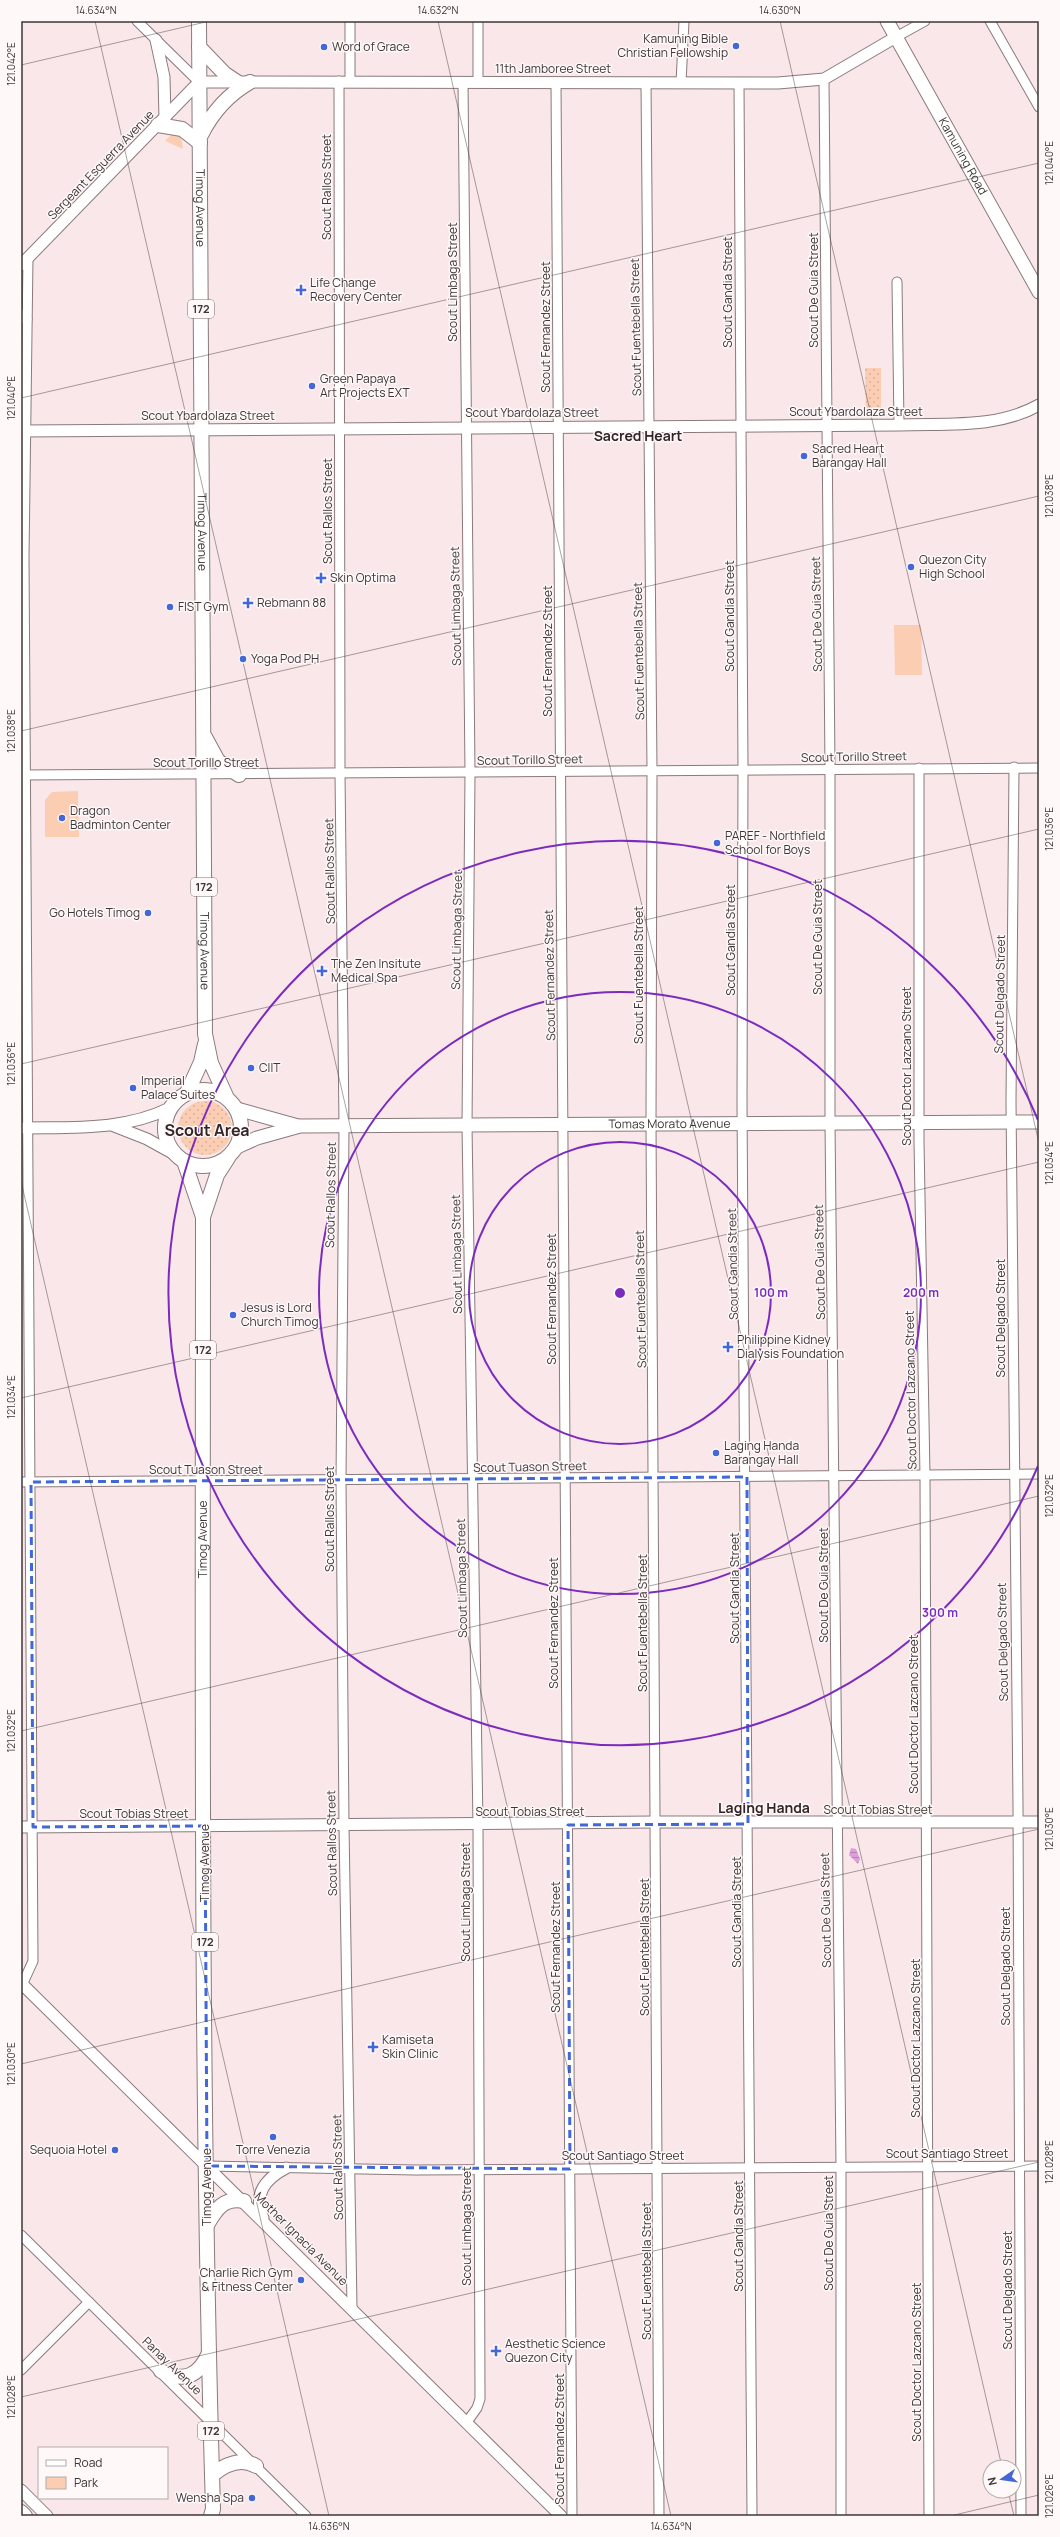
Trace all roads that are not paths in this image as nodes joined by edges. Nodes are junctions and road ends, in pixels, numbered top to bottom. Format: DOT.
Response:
graph roads {
  1 [pos="137,21"];
  2 [pos="199,21"];
  3 [pos="350,21"];
  4 [pos="478,21"];
  5 [pos="684,21"];
  6 [pos="887,21"];
  7 [pos="925,21"];
  8 [pos="990,21"];
  9 [pos="896,38"];
  10 [pos="156,40"];
  11 [pos="199,46"];
  12 [pos="824,79"];
  13 [pos="344,81"];
  14 [pos="199,82"];
  15 [pos="244,82"];
  16 [pos="463,82"];
  17 [pos="478,82"];
  18 [pos="556,82"];
  19 [pos="646,83"];
  20 [pos="681,83"];
  21 [pos="739,83"];
  22 [pos="1039,108"];
  23 [pos="161,122"];
  24 [pos="200,140"];
  25 [pos="25,262"];
  26 [pos="896,282"];
  27 [pos="1039,292"];
  28 [pos="23,317"];
  29 [pos="1039,405"];
  30 [pos="741,425"];
  31 [pos="827,425"];
  32 [pos="899,425"];
  33 [pos="559,426"];
  34 [pos="466,427"];
  35 [pos="650,427"];
  36 [pos="202,428"];
  37 [pos="339,428"];
  38 [pos="24,431"];
  39 [pos="202,732"];
  40 [pos="919,768"];
  41 [pos="1014,768"];
  42 [pos="1039,768"];
  43 [pos="743,770"];
  44 [pos="830,770"];
  45 [pos="560,771"];
  46 [pos="652,771"];
  47 [pos="340,773"];
  48 [pos="470,773"];
  49 [pos="23,775"];
  50 [pos="203,775"];
  51 [pos="239,775"];
  52 [pos="205,1042"];
  53 [pos="187,1093"];
  54 [pos="226,1096"];
  55 [pos="170,1108"];
  56 [pos="237,1109"];
  57 [pos="1011,1122"];
  58 [pos="1039,1122"];
  59 [pos="830,1123"];
  60 [pos="919,1123"];
  61 [pos="651,1124"];
  62 [pos="742,1124"];
  63 [pos="562,1125"];
  64 [pos="114,1126"];
  65 [pos="300,1126"];
  66 [pos="344,1126"];
  67 [pos="467,1126"];
  68 [pos="25,1128"];
  69 [pos="233,1152"];
  70 [pos="180,1158"];
  71 [pos="203,1217"];
  72 [pos="1039,1474"];
  73 [pos="1014,1475"];
  74 [pos="835,1476"];
  75 [pos="925,1476"];
  76 [pos="654,1477"];
  77 [pos="746,1477"];
  78 [pos="565,1479"];
  79 [pos="473,1480"];
  80 [pos="341,1481"];
  81 [pos="21,1482"];
  82 [pos="31,1482"];
  83 [pos="202,1482"];
  84 [pos="655,1822"];
  85 [pos="1018,1822"];
  86 [pos="1039,1822"];
  87 [pos="837,1823"];
  88 [pos="927,1823"];
  89 [pos="748,1824"];
  90 [pos="478,1825"];
  91 [pos="568,1825"];
  92 [pos="205,1826"];
  93 [pos="344,1826"];
  94 [pos="21,1827"];
  95 [pos="33,1827"];
  96 [pos="22,1984"];
  97 [pos="207,2166"];
  98 [pos="929,2166"];
  99 [pos="1020,2166"];
  100 [pos="1039,2166"];
  101 [pos="841,2167"];
  102 [pos="286,2168"];
  103 [pos="658,2168"];
  104 [pos="750,2168"];
  105 [pos="350,2169"];
  106 [pos="478,2169"];
  107 [pos="570,2169"];
  108 [pos="244,2201"];
  109 [pos="264,2221"];
  110 [pos="207,2225"];
  111 [pos="21,2235"];
  112 [pos="89,2302"];
  113 [pos="352,2308"];
  114 [pos="209,2352"];
  115 [pos="21,2370"];
  116 [pos="161,2372"];
  117 [pos="211,2420"];
  118 [pos="467,2422"];
  119 [pos="256,2466"];
  120 [pos="212,2475"];
  121 [pos="21,2490"];
  122 [pos="21,2512"];
  123 [pos="214,2514"];
  124 [pos="25,2516"];
  125 [pos="47,2516"];
  126 [pos="306,2516"];
  127 [pos="561,2516"];
  128 [pos="572,2516"];
  129 [pos="659,2516"];
  130 [pos="752,2516"];
  131 [pos="841,2516"];
  132 [pos="929,2516"];
  133 [pos="1021,2516"];
  1 -- 10 [label="street"];
  2 -- 11 [label="main road, Timog Avenue / 172"];
  3 -- 13 [label="street, Scout Rallos Street"];
  4 -- 17 [label="street"];
  5 -- 20 [label="street"];
  6 -- 9 [label="main road, Kamuning Road"];
  7 -- 9 [label="street"];
  8 -- 22 [label="street"];
  9 -- 12 [label="street, 11th Jamboree Street"];
  9 -- 27 [label="main road, Kamuning Road"];
  10 -- 14 [label="street"];
  10 -- 23 [label="street"];
  11 -- 14 [label="main road, Timog Avenue / 172"];
  11 -- 15 [label="main road"];
  12 -- 21 [label="street, 11th Jamboree Street"];
  12 -- 31 [label="street, Scout De Guia Street"];
  13 -- 15 [label="street, 11th Jamboree Street"];
  13 -- 16 [label="street, 11th Jamboree Street"];
  13 -- 37 [label="street, Scout Rallos Street"];
  14 -- 15 [label="street, 11th Jamboree Street"];
  14 -- 23 [label="street, Sergeant Esguerra Avenue"];
  14 -- 24 [label="main road, Timog Avenue / 172"];
  15 -- 24 [label="main road"];
  16 -- 17 [label="street, 11th Jamboree Street"];
  16 -- 34 [label="street, Scout Limbaga Street"];
  17 -- 18 [label="street, 11th Jamboree Street"];
  18 -- 19 [label="street, 11th Jamboree Street"];
  18 -- 33 [label="street, Scout Fernandez Street"];
  19 -- 20 [label="street, 11th Jamboree Street"];
  19 -- 35 [label="street, Scout Fuentebella Street"];
  20 -- 21 [label="street, 11th Jamboree Street"];
  21 -- 30 [label="street, Scout Gandia Street"];
  23 -- 24 [label="main road"];
  23 -- 25 [label="street, Sergeant Esguerra Avenue"];
  24 -- 36 [label="main road, Timog Avenue / 172"];
  25 -- 28 [label="street"];
  26 -- 32 [label="street"];
  28 -- 38 [label="street"];
  29 -- 32 [label="street, Scout Ybardolaza Street"];
  30 -- 31 [label="street, Scout Ybardolaza Street"];
  30 -- 35 [label="street, Scout Ybardolaza Street"];
  30 -- 43 [label="street, Scout Gandia Street"];
  31 -- 32 [label="street, Scout Ybardolaza Street"];
  31 -- 44 [label="street, Scout De Guia Street"];
  33 -- 34 [label="street, Scout Ybardolaza Street"];
  33 -- 35 [label="street, Scout Ybardolaza Street"];
  33 -- 45 [label="street, Scout Fernandez Street"];
  34 -- 37 [label="street, Scout Ybardolaza Street"];
  34 -- 48 [label="street, Scout Limbaga Street"];
  35 -- 46 [label="street, Scout Fuentebella Street"];
  36 -- 37 [label="street, Scout Ybardolaza Street"];
  36 -- 38 [label="street, Scout Ybardolaza Street"];
  36 -- 39 [label="main road, Timog Avenue / 172"];
  37 -- 47 [label="street, Scout Rallos Street"];
  38 -- 49 [label="street"];
  39 -- 50 [label="main road, Timog Avenue / 172"];
  39 -- 51 [label="main road"];
  40 -- 41 [label="street, Scout Torillo Street"];
  40 -- 44 [label="street, Scout Torillo Street"];
  40 -- 60 [label="street, Scout Doctor Lazcano Street"];
  41 -- 42 [label="street, Scout Torillo Street"];
  41 -- 57 [label="street, Scout Delgado Street"];
  43 -- 44 [label="street, Scout Torillo Street"];
  43 -- 46 [label="street, Scout Torillo Street"];
  43 -- 62 [label="street, Scout Gandia Street"];
  44 -- 59 [label="street, Scout De Guia Street"];
  45 -- 46 [label="street, Scout Torillo Street"];
  45 -- 48 [label="street, Scout Torillo Street"];
  45 -- 63 [label="street, Scout Fernandez Street"];
  46 -- 61 [label="street, Scout Fuentebella Street"];
  47 -- 48 [label="street, Scout Torillo Street"];
  47 -- 51 [label="street, Scout Torillo Street"];
  47 -- 66 [label="street, Scout Rallos Street"];
  48 -- 67 [label="street, Scout Limbaga Street"];
  49 -- 50 [label="street, Scout Torillo Street"];
  49 -- 68 [label="street"];
  50 -- 51 [label="street, Scout Torillo Street"];
  50 -- 52 [label="main road, Timog Avenue / 172"];
  52 -- 53 [label="main road, Timog Avenue / 172"];
  52 -- 54 [label="main road, Timog Avenue / 172"];
  53 -- 54 [label="main road"];
  53 -- 55 [label="main road, 172"];
  54 -- 56 [label="main road, 172"];
  55 -- 64 [label="street"];
  55 -- 70 [label="main road, 172"];
  56 -- 65 [label="main road, Tomas Morato Avenue"];
  56 -- 69 [label="main road, 172"];
  57 -- 58 [label="main road, Tomas Morato Avenue"];
  57 -- 60 [label="main road, Tomas Morato Avenue"];
  57 -- 73 [label="street, Scout Delgado Street"];
  59 -- 60 [label="main road, Tomas Morato Avenue"];
  59 -- 62 [label="main road, Tomas Morato Avenue"];
  59 -- 74 [label="street, Scout De Guia Street"];
  60 -- 75 [label="street, Scout Doctor Lazcano Street"];
  61 -- 62 [label="main road, Tomas Morato Avenue"];
  61 -- 63 [label="main road, Tomas Morato Avenue"];
  61 -- 76 [label="street, Scout Fuentebella Street"];
  62 -- 77 [label="street, Scout Gandia Street"];
  63 -- 67 [label="main road, Tomas Morato Avenue"];
  63 -- 78 [label="street, Scout Fernandez Street"];
  64 -- 68 [label="street"];
  64 -- 70 [label="street"];
  65 -- 66 [label="main road, Tomas Morato Avenue"];
  65 -- 69 [label="main road, Tomas Morato Avenue"];
  66 -- 67 [label="main road, Tomas Morato Avenue"];
  66 -- 80 [label="street, Scout Rallos Street"];
  67 -- 79 [label="street, Scout Limbaga Street"];
  68 -- 82 [label="street"];
  69 -- 70 [label="main road"];
  69 -- 71 [label="main road, Timog Avenue / 172"];
  70 -- 71 [label="main road, Timog Avenue / 172"];
  71 -- 83 [label="main road, Timog Avenue / 172"];
  72 -- 73 [label="street, Scout Tuason Street"];
  73 -- 75 [label="street, Scout Tuason Street"];
  73 -- 85 [label="street, Scout Delgado Street"];
  74 -- 75 [label="street, Scout Tuason Street"];
  74 -- 77 [label="street, Scout Tuason Street"];
  74 -- 87 [label="street, Scout De Guia Street"];
  75 -- 88 [label="street, Scout Doctor Lazcano Street"];
  76 -- 77 [label="street, Scout Tuason Street"];
  76 -- 78 [label="street, Scout Tuason Street"];
  76 -- 84 [label="street, Scout Fuentebella Street"];
  77 -- 89 [label="street, Scout Gandia Street"];
  78 -- 79 [label="street, Scout Tuason Street"];
  78 -- 91 [label="street, Scout Fernandez Street"];
  79 -- 80 [label="street, Scout Tuason Street"];
  79 -- 90 [label="street, Scout Limbaga Street"];
  80 -- 83 [label="street, Scout Tuason Street"];
  80 -- 93 [label="street, Scout Rallos Street"];
  81 -- 82 [label="street, Scout Tuason Street"];
  82 -- 83 [label="street, Scout Tuason Street"];
  82 -- 95 [label="street"];
  83 -- 92 [label="main road, Timog Avenue / 172"];
  84 -- 89 [label="street, Scout Tobias Street"];
  84 -- 91 [label="street, Scout Tobias Street"];
  84 -- 103 [label="street, Scout Fuentebella Street"];
  85 -- 86 [label="street, Scout Tobias Street"];
  85 -- 88 [label="street, Scout Tobias Street"];
  85 -- 99 [label="street, Scout Delgado Street"];
  87 -- 88 [label="street, Scout Tobias Street"];
  87 -- 89 [label="street, Scout Tobias Street"];
  87 -- 101 [label="street, Scout De Guia Street"];
  88 -- 98 [label="street, Scout Doctor Lazcano Street"];
  89 -- 104 [label="street, Scout Gandia Street"];
  90 -- 91 [label="street, Scout Tobias Street"];
  90 -- 93 [label="street, Scout Tobias Street"];
  90 -- 106 [label="street, Scout Limbaga Street"];
  91 -- 107 [label="street, Scout Fernandez Street"];
  92 -- 93 [label="street, Scout Tobias Street"];
  92 -- 95 [label="street, Scout Tobias Street"];
  92 -- 97 [label="main road, Timog Avenue / 172"];
  93 -- 105 [label="street, Scout Rallos Street"];
  94 -- 95 [label="street, Scout Tobias Street"];
  95 -- 96 [label="street"];
  96 -- 97 [label="street, Mother Ignacia Avenue"];
  97 -- 102 [label="street, Scout Santiago Street"];
  97 -- 108 [label="street, Mother Ignacia Avenue"];
  97 -- 110 [label="main road, Timog Avenue / 172"];
  98 -- 99 [label="street, Scout Santiago Street"];
  98 -- 101 [label="street, Scout Santiago Street"];
  98 -- 132 [label="street, Scout Doctor Lazcano Street"];
  99 -- 100 [label="street, Scout Santiago Street"];
  99 -- 133 [label="street, Scout Delgado Street"];
  101 -- 104 [label="street, Scout Santiago Street"];
  101 -- 131 [label="street, Scout De Guia Street"];
  102 -- 105 [label="street, Scout Santiago Street"];
  102 -- 109 [label="street"];
  103 -- 104 [label="street, Scout Santiago Street"];
  103 -- 107 [label="street, Scout Santiago Street"];
  103 -- 129 [label="street, Scout Fuentebella Street"];
  104 -- 130 [label="street, Scout Gandia Street"];
  105 -- 106 [label="street, Scout Santiago Street"];
  105 -- 113 [label="street, Scout Rallos Street"];
  106 -- 107 [label="street, Scout Santiago Street"];
  106 -- 118 [label="street, Scout Limbaga Street"];
  107 -- 128 [label="street, Scout Fernandez Street"];
  108 -- 109 [label="street, Mother Ignacia Avenue"];
  108 -- 110 [label="main road"];
  109 -- 113 [label="street, Mother Ignacia Avenue"];
  110 -- 114 [label="main road, Timog Avenue / 172"];
  111 -- 112 [label="street, Panay Avenue"];
  112 -- 115 [label="street"];
  112 -- 116 [label="street, Panay Avenue"];
  113 -- 118 [label="street, Mother Ignacia Avenue"];
  114 -- 116 [label="main road"];
  114 -- 117 [label="main road, Timog Avenue / 172"];
  116 -- 117 [label="street, Panay Avenue"];
  117 -- 119 [label="street, Panay Avenue"];
  117 -- 120 [label="main road, Timog Avenue / 172"];
  118 -- 127 [label="street, Mother Ignacia Avenue"];
  119 -- 120 [label="main road"];
  119 -- 126 [label="street, Panay Avenue"];
  120 -- 123 [label="main road, Timog Avenue / 172"];
  121 -- 125 [label="street"];
  122 -- 124 [label="main road"];
}
